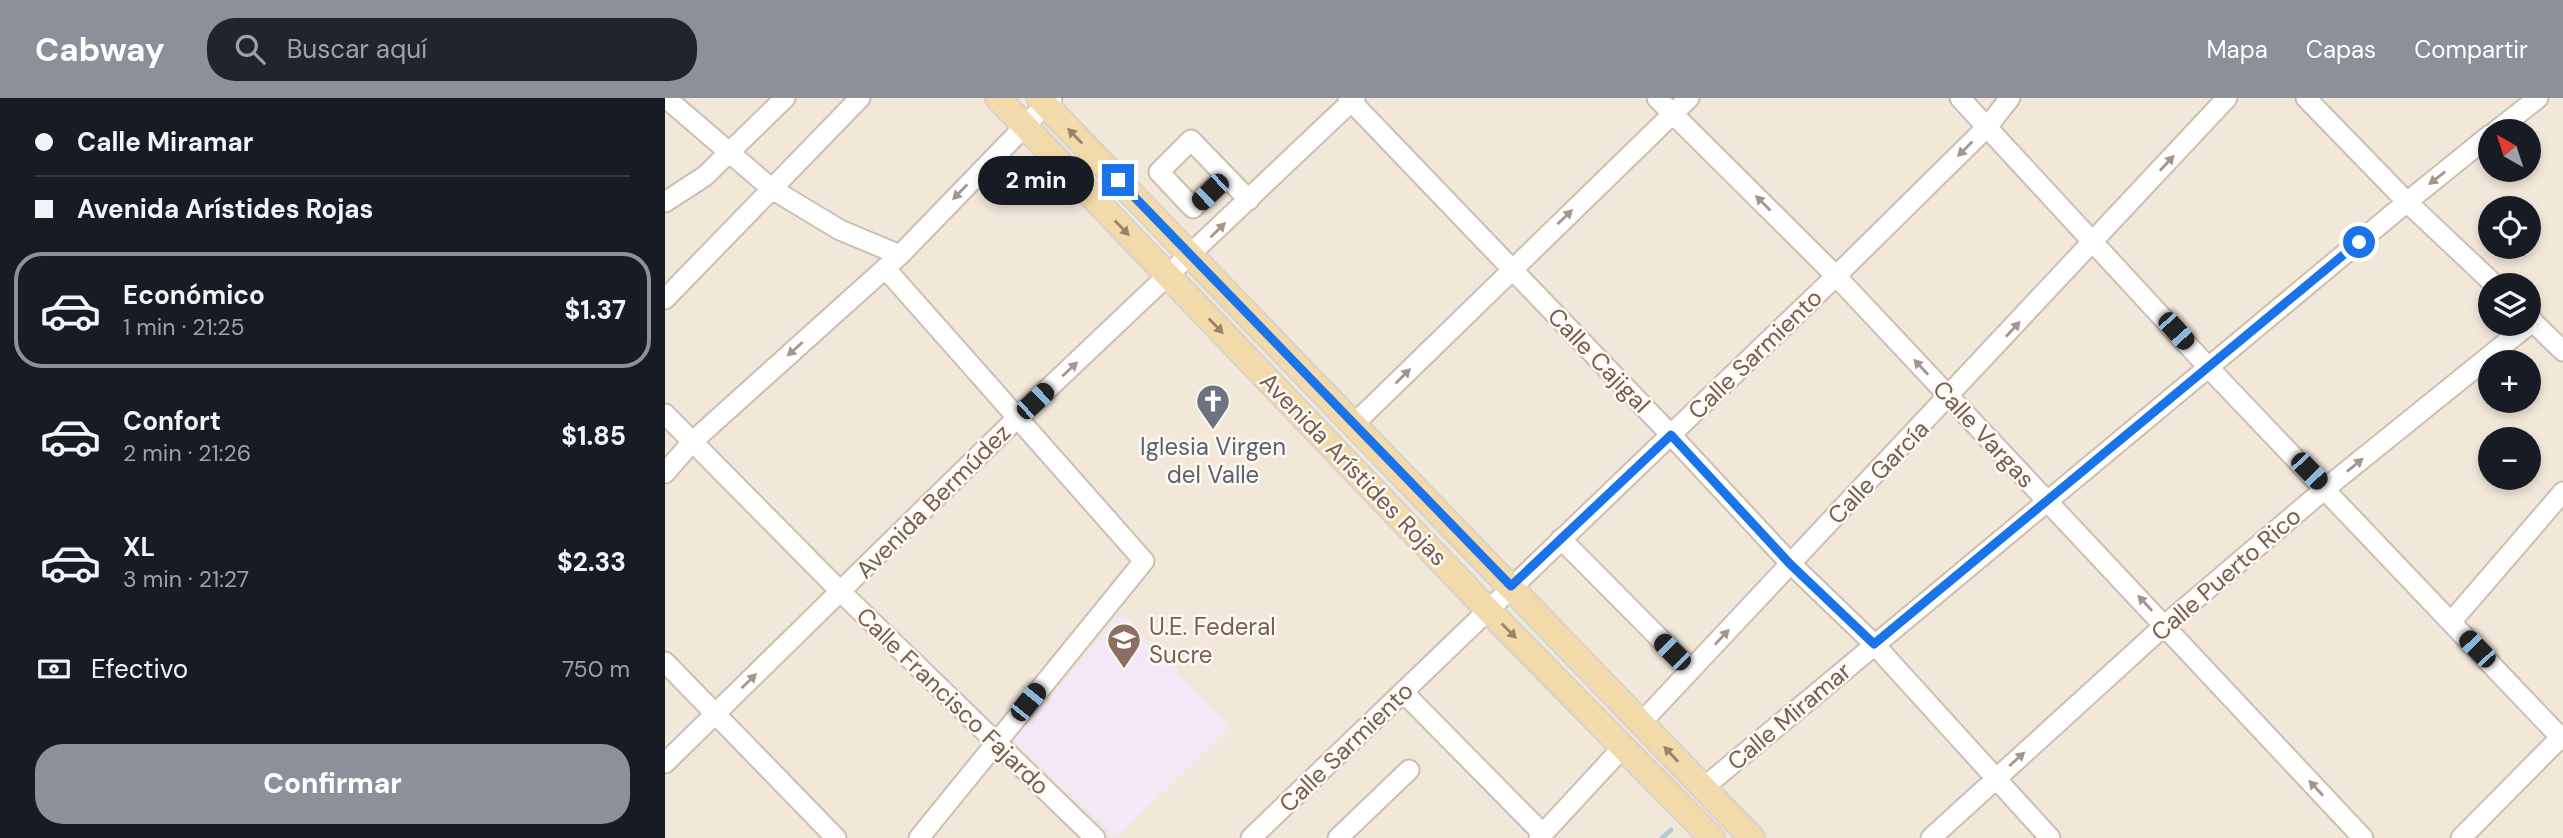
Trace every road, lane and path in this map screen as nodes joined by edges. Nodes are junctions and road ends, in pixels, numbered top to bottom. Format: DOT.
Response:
graph roads {
  1 [pos="666,98"];
  2 [pos="785,98"];
  3 [pos="860,98"];
  4 [pos="998,98"];
  5 [pos="1657,98"];
  6 [pos="1689,98"];
  7 [pos="1960,98"];
  8 [pos="2010,98"];
  9 [pos="2227,98"];
  10 [pos="2306,98"];
  11 [pos="2538,98"];
  12 [pos="1352,99"];
  13 [pos="1046,100"];
  14 [pos="1672,113"];
  15 [pos="2511,119"];
  16 [pos="1024,125"];
  17 [pos="1988,126"];
  18 [pos="2478,145"];
  19 [pos="732,152"];
  20 [pos="1226,176"];
  21 [pos="772,189"];
  22 [pos="1249,200"];
  23 [pos="665,202"];
  24 [pos="2407,202"];
  25 [pos="2095,241"];
  26 [pos="900,255"];
  27 [pos="1190,256"];
  28 [pos="885,268"];
  29 [pos="1512,269"];
  30 [pos="2481,273"];
  31 [pos="1836,276"];
  32 [pos="1168,277"];
  33 [pos="665,299"];
  34 [pos="2541,330"];
  35 [pos="2511,336"];
  36 [pos="2563,351"];
  37 [pos="2208,367"];
  38 [pos="1949,397"];
  39 [pos="665,414"];
  40 [pos="1016,419"];
  41 [pos="1354,424"];
  42 [pos="1671,435"];
  43 [pos="692,442"];
  44 [pos="665,473"];
  45 [pos="2326,488"];
  46 [pos="2563,492"];
  47 [pos="2047,500"];
  48 [pos="1561,539"];
  49 [pos="1790,564"];
  50 [pos="1511,586"];
  51 [pos="841,592"];
  52 [pos="1487,609"];
  53 [pos="2451,622"];
  54 [pos="2165,625"];
  55 [pos="1874,644"];
  56 [pos="665,662"];
  57 [pos="1691,670"];
  58 [pos="1403,692"];
  59 [pos="2563,710"];
  60 [pos="716,713"];
  61 [pos="1641,723"];
  62 [pos="2559,734"];
  63 [pos="996,742"];
  64 [pos="1624,746"];
  65 [pos="665,763"];
  66 [pos="1409,770"];
  67 [pos="1994,779"];
  68 [pos="1703,788"];
  69 [pos="1541,836"];
  70 [pos="836,838"];
  71 [pos="919,838"];
  72 [pos="1095,838"];
  73 [pos="1251,838"];
  74 [pos="1338,838"];
  75 [pos="1712,838"];
  76 [pos="1752,838"];
  77 [pos="1931,838"];
  78 [pos="2050,838"];
  79 [pos="2363,838"];
  80 [pos="2461,838"];
  1 -- 19 [label="street"];
  2 -- 19 [label="street"];
  3 -- 21 [label="street"];
  4 -- 16 [label="main road, Avenida Arístides Rojas"];
  5 -- 14 [label="street, Calle Vargas"];
  6 -- 14 [label="street"];
  7 -- 17 [label="street"];
  8 -- 17 [label="street, Calle Sarmiento"];
  25 -- 9 [label="street, Calle García, one-way"];
  10 -- 24 [label="street"];
  11 -- 15 [label="street"];
  12 -- 22 [label="street, Avenida Bermúdez"];
  12 -- 29 [label="street, Calle Cajigal"];
  13 -- 16 [label="street"];
  27 -- 13 [label="main road, Avenida Arístides Rojas, one-way"];
  29 -- 14 [label="street, one-way"];
  31 -- 14 [label="street, Calle Vargas, one-way"];
  16 -- 26 [label="street, one-way"];
  16 -- 32 [label="main road, Avenida Arístides Rojas, one-way"];
  17 -- 25 [label="street"];
  17 -- 31 [label="street, Calle Sarmiento, one-way"];
  18 -- 24 [label="street, Calle Miramar, one-way"];
  19 -- 21 [label="street"];
  19 -- 23 [label="street"];
  20 -- 22 [label="street"];
  21 -- 26 [label="street"];
  21 -- 33 [label="street"];
  27 -- 22 [label="street, Avenida Bermúdez, one-way"];
  24 -- 30 [label="street"];
  24 -- 37 [label="street, Calle Miramar"];
  25 -- 37 [label="street"];
  38 -- 25 [label="street, Calle García, one-way"];
  26 -- 28 [label="street"];
  27 -- 32 [label="street, Avenida Bermúdez"];
  27 -- 41 [label="main road, Avenida Arístides Rojas"];
  28 -- 40 [label="street"];
  28 -- 43 [label="street, one-way"];
  41 -- 29 [label="street, one-way"];
  29 -- 42 [label="street, Calle Cajigal"];
  38 -- 31 [label="street, Calle Vargas, one-way"];
  31 -- 42 [label="street, Calle Sarmiento"];
  40 -- 32 [label="street, Avenida Bermúdez, one-way"];
  32 -- 52 [label="main road, Avenida Arístides Rojas, one-way"];
  34 -- 36 [label="street"];
  45 -- 35 [label="street, Calle Puerto Rico, one-way"];
  37 -- 45 [label="street"];
  37 -- 47 [label="street, Calle Miramar"];
  38 -- 47 [label="street, Calle Vargas"];
  38 -- 49 [label="street, Calle García"];
  39 -- 43 [label="street, Calle Francisco Fajardo"];
  40 -- 51 [label="street, Avenida Bermúdez"];
  40 -- 63 [label="street"];
  41 -- 50 [label="main road, Avenida Arístides Rojas"];
  42 -- 48 [label="street, Calle Sarmiento"];
  42 -- 49 [label="street, Calle Cajigal"];
  43 -- 44 [label="street"];
  43 -- 51 [label="street, Calle Francisco Fajardo"];
  45 -- 53 [label="street"];
  45 -- 54 [label="street, Calle Puerto Rico"];
  46 -- 53 [label="street"];
  54 -- 47 [label="street, Calle Vargas, one-way"];
  47 -- 55 [label="street, Calle Miramar"];
  48 -- 50 [label="street, Calle Sarmiento"];
  48 -- 57 [label="street"];
  49 -- 55 [label="street, Calle Cajigal"];
  57 -- 49 [label="street, Calle García, one-way"];
  50 -- 52 [label="street, Calle Sarmiento"];
  50 -- 61 [label="main road, Avenida Arístides Rojas"];
  60 -- 51 [label="street, Avenida Bermúdez, one-way"];
  51 -- 63 [label="street, Calle Francisco Fajardo"];
  52 -- 58 [label="street, Calle Sarmiento"];
  52 -- 64 [label="main road, Avenida Arístides Rojas, one-way"];
  53 -- 62 [label="street"];
  67 -- 54 [label="street, Calle Puerto Rico, one-way"];
  79 -- 54 [label="street, Calle Vargas, one-way"];
  55 -- 67 [label="street, Calle Cajigal"];
  55 -- 68 [label="street, Calle Miramar"];
  56 -- 60 [label="street"];
  57 -- 61 [label="street, Calle García"];
  58 -- 69 [label="street"];
  58 -- 73 [label="street, Calle Sarmiento"];
  59 -- 62 [label="street"];
  60 -- 65 [label="street, Avenida Bermúdez"];
  60 -- 70 [label="street"];
  68 -- 61 [label="main road, Avenida Arístides Rojas, one-way"];
  62 -- 80 [label="street"];
  63 -- 71 [label="street"];
  63 -- 72 [label="street, Calle Francisco Fajardo"];
  64 -- 69 [label="street"];
  64 -- 75 [label="main road, Avenida Arístides Rojas"];
  66 -- 74 [label="street"];
  67 -- 77 [label="street, Calle Puerto Rico"];
  67 -- 78 [label="street, Calle Cajigal"];
  68 -- 76 [label="main road, Avenida Arístides Rojas"];
}
